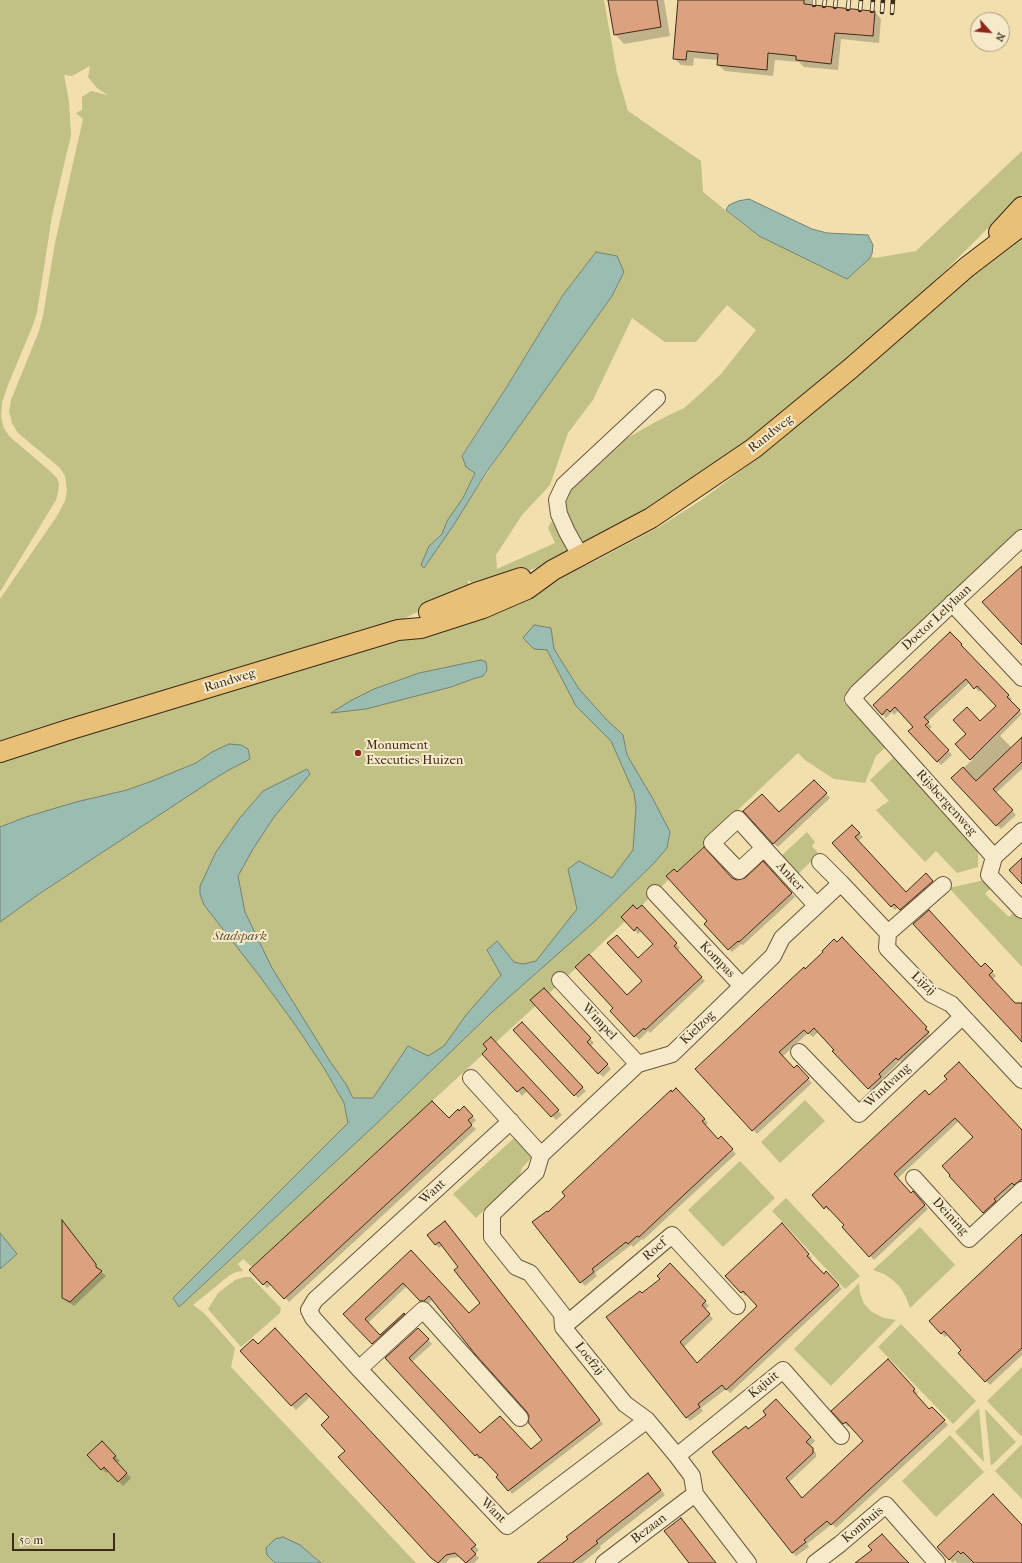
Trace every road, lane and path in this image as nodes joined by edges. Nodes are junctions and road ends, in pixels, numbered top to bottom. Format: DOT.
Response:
graph roads {
  1 [pos="1022,207"];
  2 [pos="1022,225"];
  3 [pos="967,267"];
  4 [pos="657,398"];
  5 [pos="1022,538"];
  6 [pos="581,556"];
  7 [pos="952,602"];
  8 [pos="1022,678"];
  9 [pos="853,699"];
  10 [pos="0,752"];
  11 [pos="1022,831"];
  12 [pos="764,848"];
  13 [pos="994,856"];
  14 [pos="820,862"];
  15 [pos="841,883"];
  16 [pos="943,885"];
  17 [pos="655,893"];
  18 [pos="816,905"];
  19 [pos="1022,910"];
  20 [pos="888,934"];
  21 [pos="560,980"];
  22 [pos="742,986"];
  23 [pos="962,1017"];
  24 [pos="799,1052"];
  25 [pos="638,1064"];
  26 [pos="471,1078"];
  27 [pos="1022,1080"];
  28 [pos="511,1121"];
  29 [pos="541,1155"];
  30 [pos="914,1178"];
  31 [pos="1022,1190"];
  32 [pos="737,1306"];
  33 [pos="563,1327"];
  34 [pos="359,1369"];
  35 [pos="520,1418"];
  36 [pos="647,1420"];
  37 [pos="841,1436"];
  38 [pos="677,1456"];
  39 [pos="695,1494"];
  40 [pos="604,1563"];
  41 [pos="748,1563"];
  42 [pos="815,1563"];
  43 [pos="937,1563"];
  1 -- 3 [label="main road, Randweg"];
  2 -- 3 [label="main road, Randweg"];
  3 -- 6 [label="main road, Randweg"];
  4 -- 6 [label="street"];
  5 -- 7 [label="street, Doctor Lelylaan"];
  6 -- 10 [label="main road, Randweg"];
  7 -- 8 [label="street"];
  7 -- 9 [label="street, Doctor Lelylaan"];
  9 -- 13 [label="street, Rijsbergenweg"];
  11 -- 13 [label="street"];
  12 -- 18 [label="street, Anker"];
  13 -- 19 [label="street"];
  14 -- 15 [label="street"];
  15 -- 18 [label="street, Kielzog"];
  15 -- 20 [label="street"];
  16 -- 20 [label="street"];
  17 -- 22 [label="street, Kompas"];
  18 -- 22 [label="street, Kielzog"];
  20 -- 23 [label="street, Lijzij"];
  21 -- 25 [label="street, Wimpel"];
  22 -- 25 [label="street, Kielzog"];
  23 -- 24 [label="street, Windvang"];
  23 -- 27 [label="street, Lijzij"];
  25 -- 29 [label="street, Kielzog"];
  26 -- 28 [label="street"];
  28 -- 29 [label="street"];
  28 -- 34 [label="street, Want"];
  29 -- 33 [label="street, Loefzij"];
  30 -- 31 [label="street, Deining"];
  32 -- 33 [label="street, Roef"];
  33 -- 36 [label="street, Loefzij"];
  34 -- 35 [label="street"];
  34 -- 36 [label="street, Want"];
  36 -- 38 [label="street, Loefzij"];
  37 -- 38 [label="street, Kajuit"];
  38 -- 39 [label="street, Loefzij"];
  39 -- 40 [label="street, Bezaan"];
  39 -- 41 [label="street, Loefzij"];
  42 -- 43 [label="street, Kombuis"];
}
